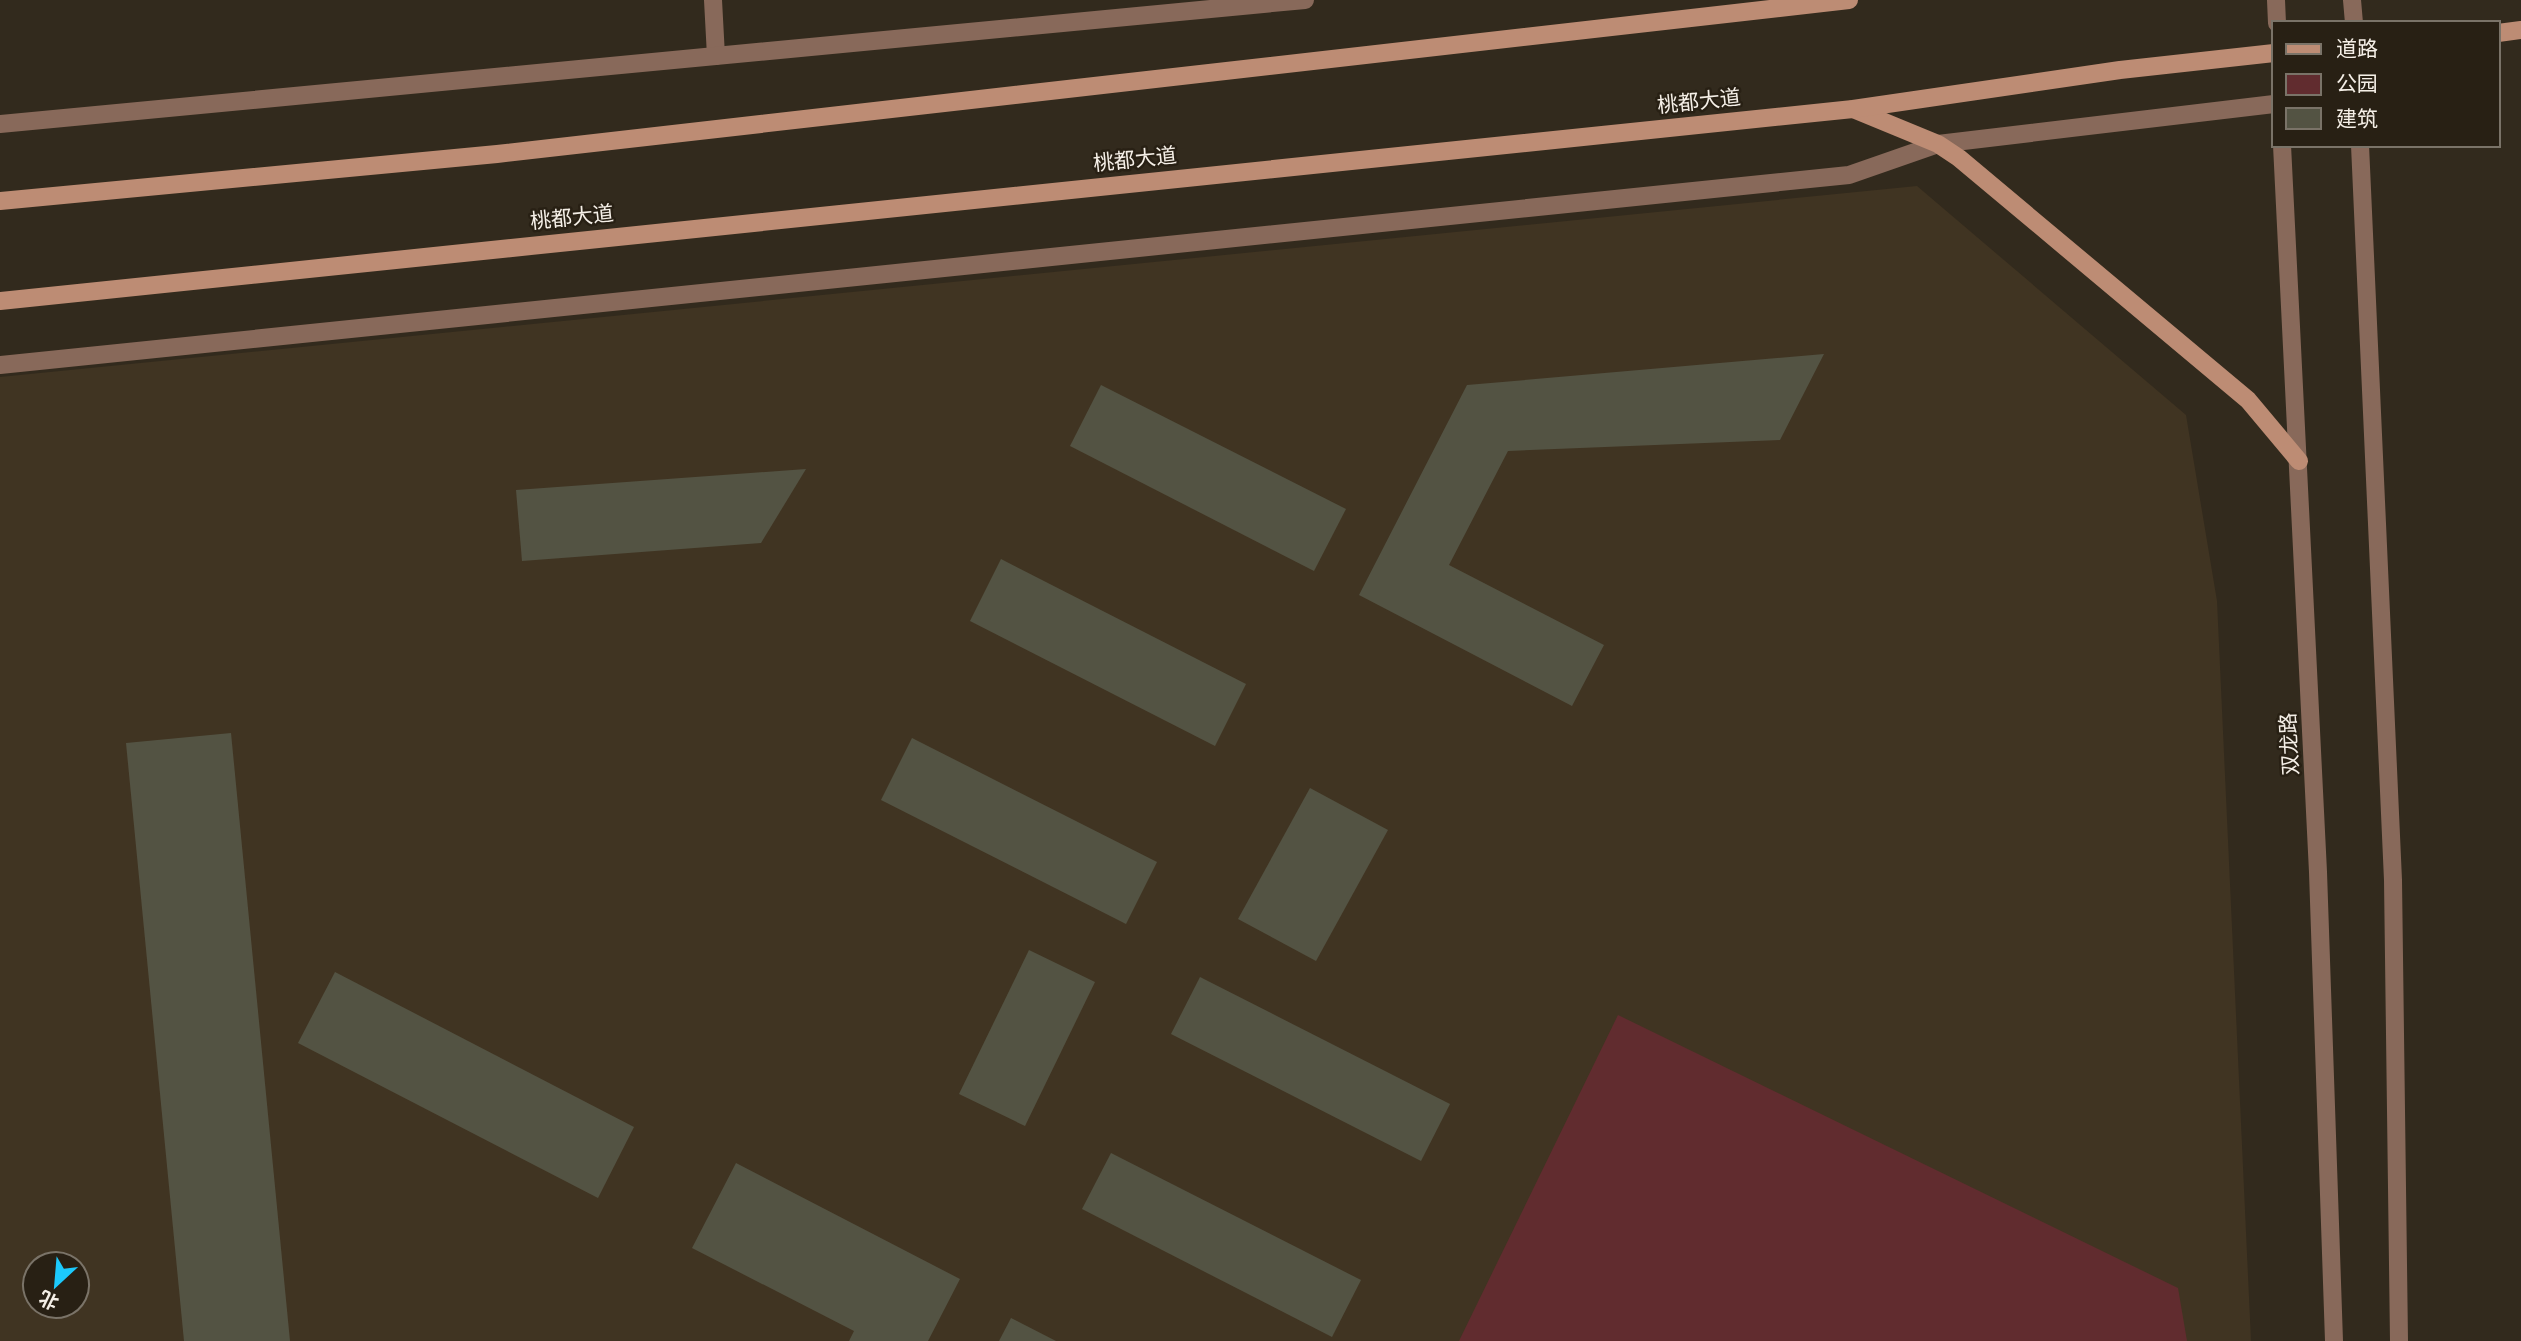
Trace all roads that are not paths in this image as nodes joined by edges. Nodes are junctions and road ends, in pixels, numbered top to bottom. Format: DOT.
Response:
graph roads {
  1 [pos="713,0"];
  2 [pos="1305,0"];
  3 [pos="1849,0"];
  4 [pos="2276,0"];
  5 [pos="2353,0"];
  6 [pos="2277,21"];
  7 [pos="2354,21"];
  8 [pos="2521,30"];
  9 [pos="2500,33"];
  10 [pos="2272,53"];
  11 [pos="716,56"];
  12 [pos="2272,104"];
  13 [pos="1853,108"];
  14 [pos="0,124"];
  15 [pos="1938,144"];
  16 [pos="2282,147"];
  17 [pos="2360,147"];
  18 [pos="0,201"];
  19 [pos="0,300"];
  20 [pos="0,365"];
  21 [pos="2299,461"];
  22 [pos="2334,1341"];
  23 [pos="2399,1341"];
  1 -- 11 [label="street"];
  2 -- 11 [label="street"];
  3 -- 18 [label="main road"];
  4 -- 6 [label="street"];
  5 -- 7 [label="street"];
  8 -- 9 [label="main road"];
  10 -- 13 [label="main road, 桃都大道"];
  11 -- 14 [label="street"];
  12 -- 15 [label="street"];
  13 -- 15 [label="main road"];
  13 -- 19 [label="main road, 桃都大道"];
  15 -- 20 [label="street"];
  15 -- 21 [label="main road"];
  16 -- 21 [label="street, 双龙路"];
  17 -- 23 [label="street"];
  21 -- 22 [label="street, 双龙路"];
}
